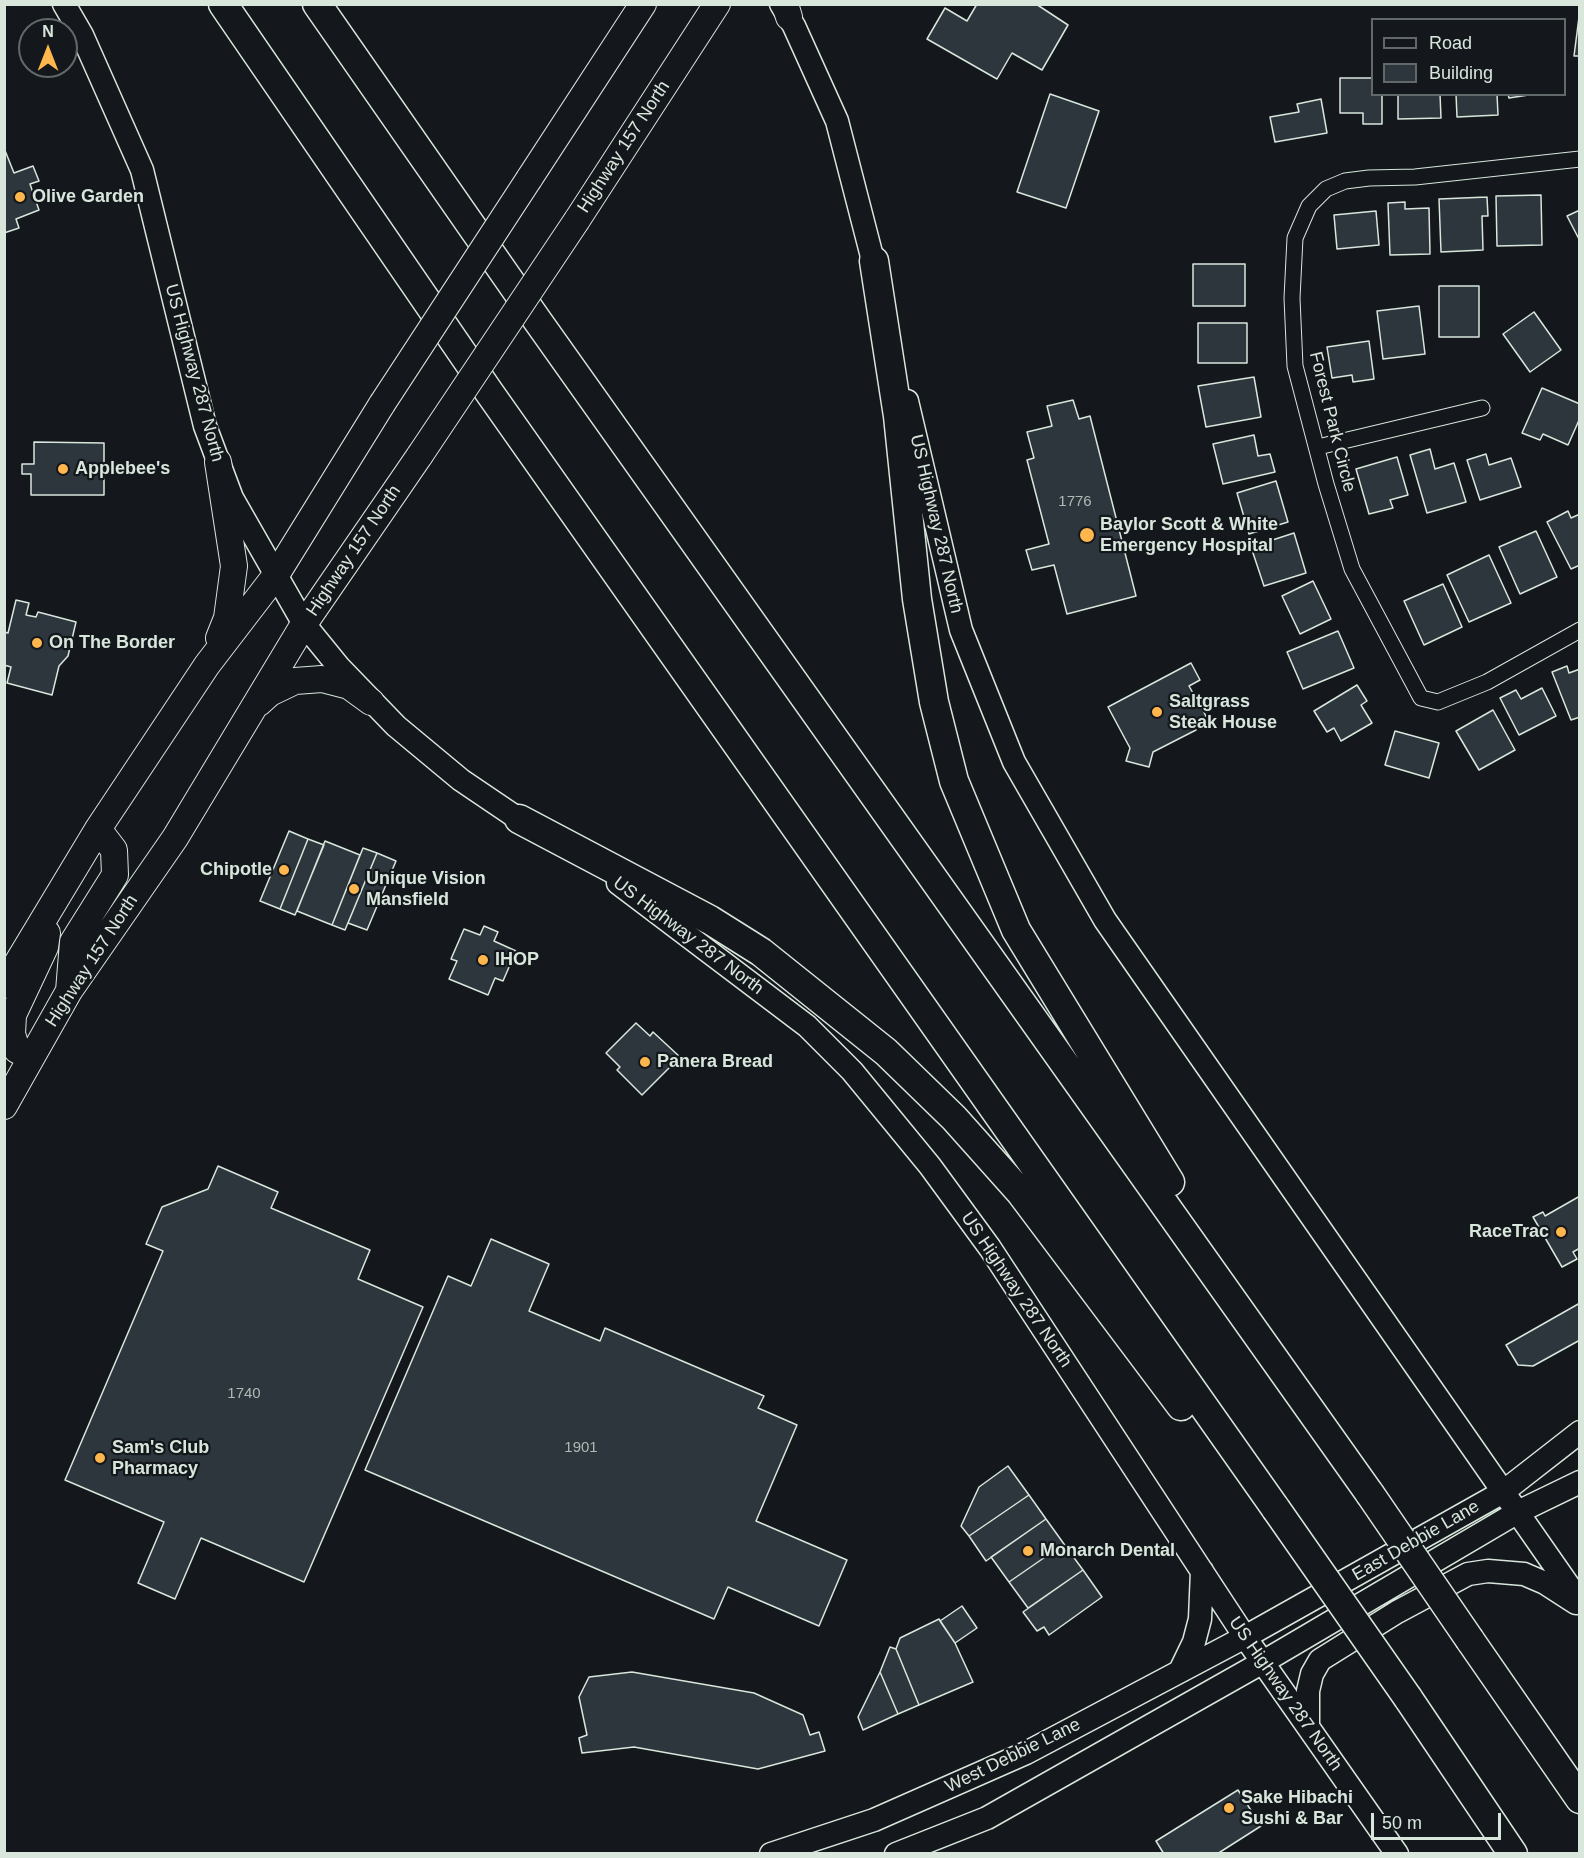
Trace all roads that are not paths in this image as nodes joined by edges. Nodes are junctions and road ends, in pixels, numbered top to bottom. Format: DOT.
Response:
graph roads {
  1 [pos="64,4"];
  2 [pos="223,4"];
  3 [pos="317,4"];
  4 [pos="642,4"];
  5 [pos="717,4"];
  6 [pos="785,9"];
  7 [pos="1580,159"];
  8 [pos="874,261"];
  9 [pos="1482,408"];
  10 [pos="1318,447"];
  11 [pos="218,462"];
  12 [pos="276,575"];
  13 [pos="304,624"];
  14 [pos="1580,630"];
  15 [pos="207,665"];
  16 [pos="371,702"];
  17 [pos="251,712"];
  18 [pos="519,819"];
  19 [pos="98,829"];
  20 [pos="49,914"];
  21 [pos="4,985"];
  22 [pos="69,992"];
  23 [pos="31,1058"];
  24 [pos="4,1106"];
  25 [pos="1247,1320"];
  26 [pos="1580,1432"];
  27 [pos="1254,1477"];
  28 [pos="1580,1482"];
  29 [pos="1503,1491"];
  30 [pos="1518,1512"];
  31 [pos="1202,1571"];
  32 [pos="1580,1604"];
  33 [pos="1245,1637"];
  34 [pos="1263,1662"];
  35 [pos="1180,1671"];
  36 [pos="1308,1727"];
  37 [pos="1580,1799"];
  38 [pos="771,1854"];
  39 [pos="896,1854"];
  40 [pos="1397,1854"];
  41 [pos="1513,1854"];
  1 -- 11 [label="main road, US Highway 287 North"];
  2 -- 27 [label="highway"];
  3 -- 25 [label="highway"];
  4 -- 12 [label="main road, bridge"];
  5 -- 13 [label="main road, Highway 157 North, bridge"];
  6 -- 8 [label="main road, US Highway 287 North"];
  7 -- 10 [label="street, Forest Park Circle"];
  8 -- 25 [label="highway"];
  8 -- 29 [label="main road, US Highway 287 North"];
  9 -- 10 [label="street"];
  10 -- 14 [label="street, Forest Park Circle"];
  11 -- 12 [label="main road, US Highway 287 North"];
  11 -- 15 [label="main road"];
  12 -- 13 [label="main road, US Highway 287 North"];
  12 -- 15 [label="main road"];
  13 -- 16 [label="main road, US Highway 287 North"];
  13 -- 17 [label="main road, Highway 157 North"];
  15 -- 19 [label="main road"];
  16 -- 17 [label="main road"];
  16 -- 18 [label="main road, US Highway 287 North"];
  17 -- 22 [label="main road, Highway 157 North"];
  18 -- 27 [label="highway"];
  18 -- 31 [label="main road, US Highway 287 North"];
  19 -- 20 [label="main road"];
  19 -- 22 [label="main road"];
  20 -- 21 [label="main road"];
  20 -- 23 [label="main road"];
  22 -- 23 [label="main road, Highway 157 North"];
  23 -- 24 [label="main road, Highway 157 North"];
  25 -- 37 [label="highway, bridge"];
  26 -- 29 [label="main road, East Debbie Lane"];
  27 -- 41 [label="highway, bridge"];
  28 -- 30 [label="main road, East Debbie Lane"];
  29 -- 30 [label="main road, US Highway 287 North"];
  29 -- 33 [label="main road, East Debbie Lane"];
  30 -- 32 [label="main road, US Highway 287 North"];
  30 -- 34 [label="main road, East Debbie Lane"];
  31 -- 33 [label="main road, US Highway 287 North"];
  31 -- 35 [label="main road"];
  32 -- 36 [label="main road"];
  33 -- 34 [label="main road, US Highway 287 North"];
  33 -- 35 [label="main road, West Debbie Lane"];
  34 -- 36 [label="main road, US Highway 287 North"];
  34 -- 39 [label="main road, West Debbie Lane"];
  35 -- 38 [label="main road, West Debbie Lane"];
  36 -- 40 [label="main road, US Highway 287 North"];
}
